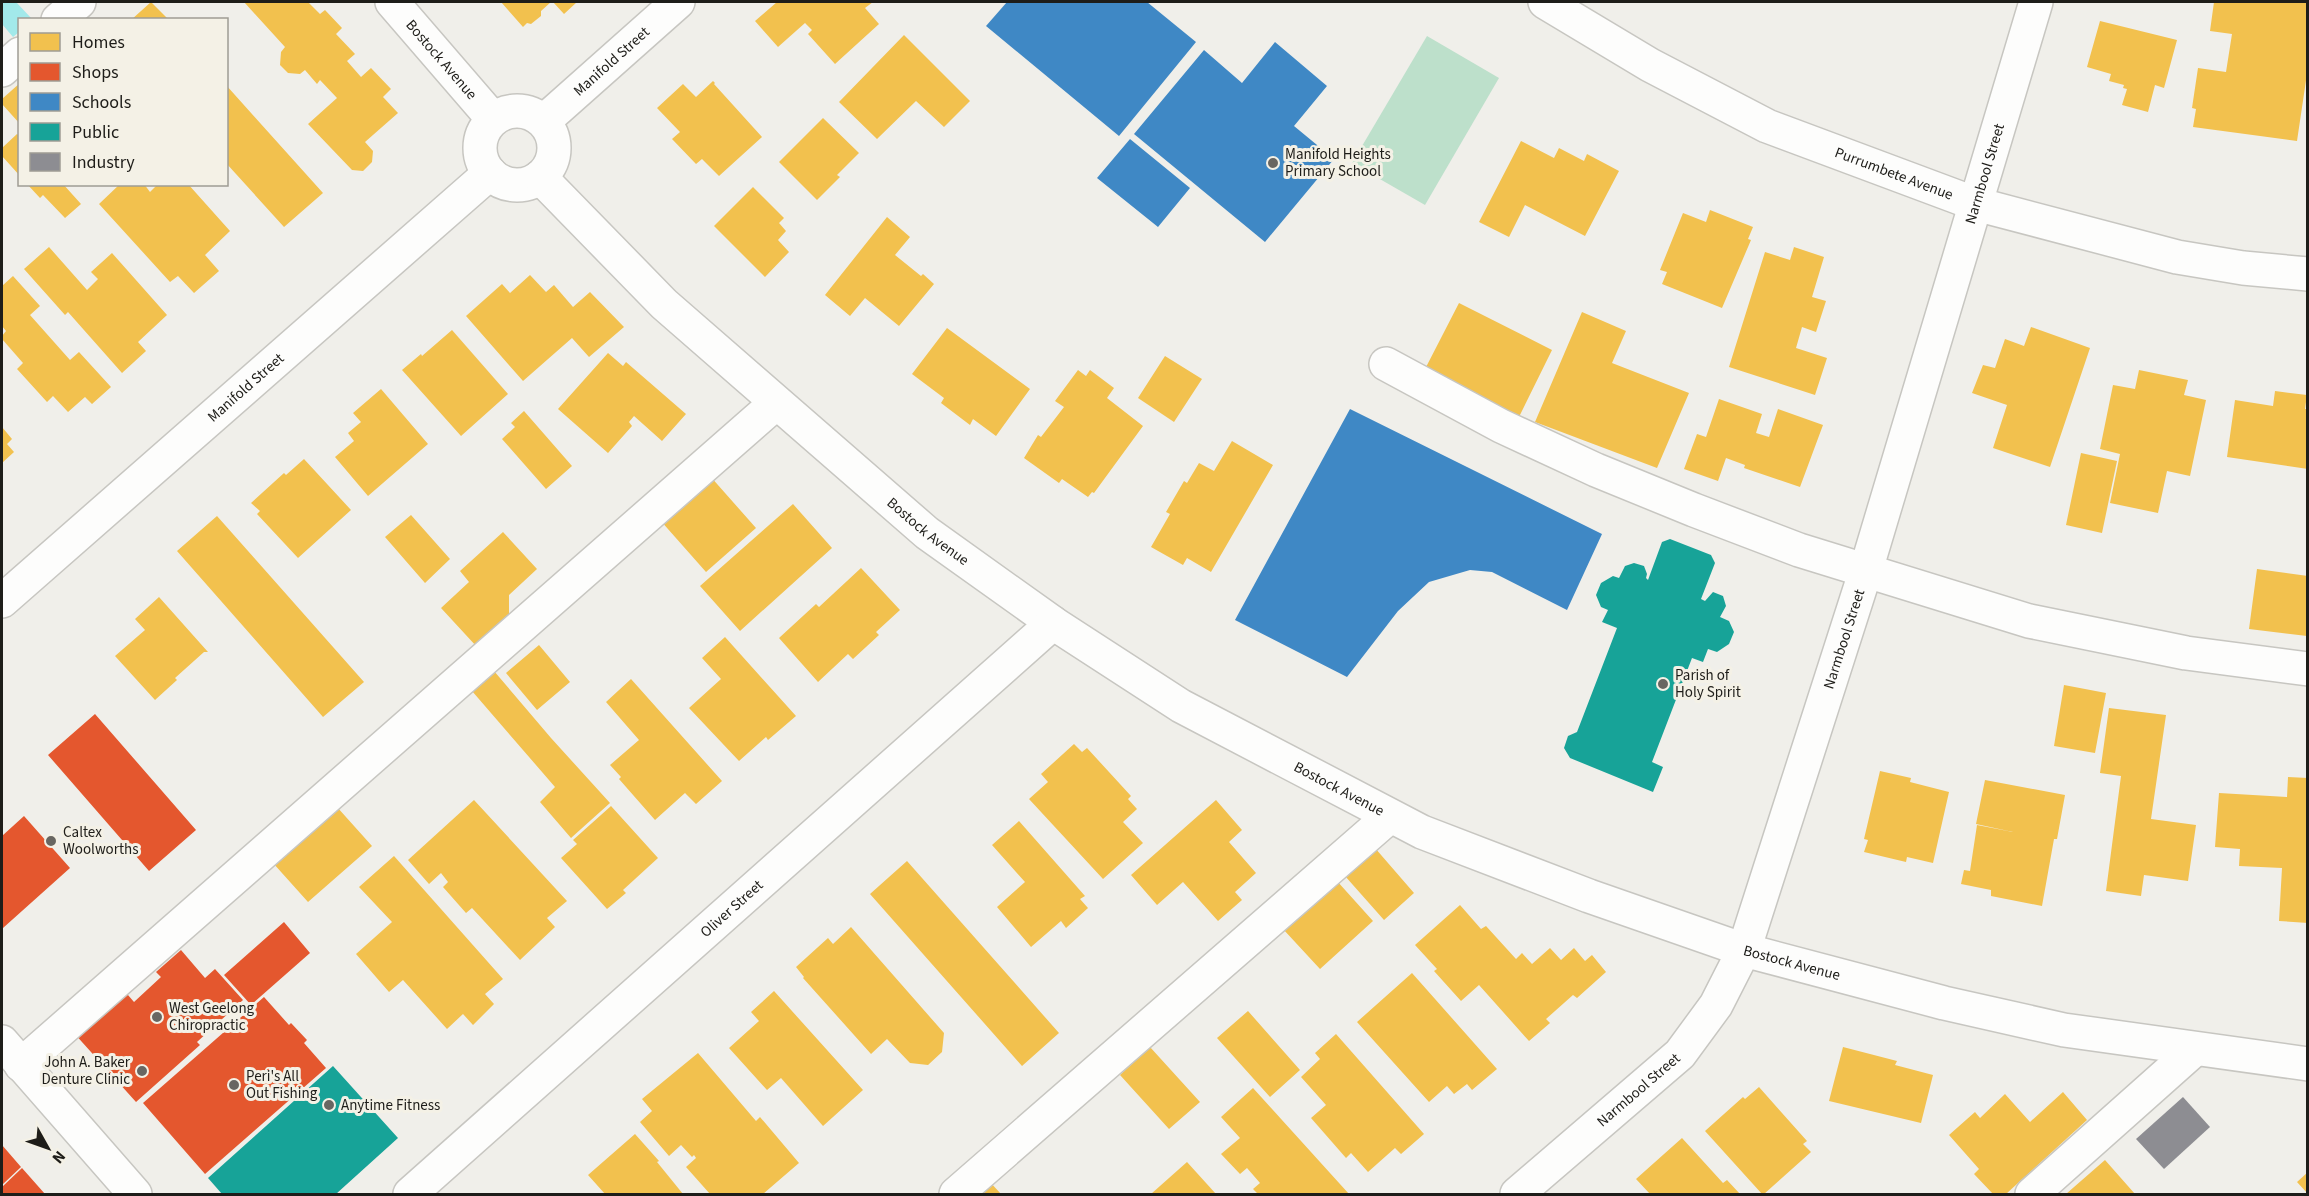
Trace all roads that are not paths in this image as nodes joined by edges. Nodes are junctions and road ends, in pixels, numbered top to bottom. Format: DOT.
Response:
graph roads {
  1 [pos="79,2"];
  2 [pos="392,2"];
  3 [pos="678,2"];
  4 [pos="1545,2"];
  5 [pos="2036,2"];
  6 [pos="60,18"];
  7 [pos="18,56"];
  8 [pos="2,70"];
  9 [pos="493,119"];
  10 [pos="544,121"];
  11 [pos="490,173"];
  12 [pos="540,177"];
  13 [pos="1976,204"];
  14 [pos="2307,274"];
  15 [pos="1386,364"];
  16 [pos="776,403"];
  17 [pos="1866,570"];
  18 [pos="2,601"];
  19 [pos="1053,623"];
  20 [pos="2307,669"];
  21 [pos="1390,816"];
  22 [pos="1744,950"];
  23 [pos="7,1048"];
  24 [pos="2195,1049"];
  25 [pos="2307,1064"];
  26 [pos="135,1194"];
  27 [pos="410,1194"];
  28 [pos="956,1194"];
  29 [pos="1517,1194"];
  30 [pos="2032,1194"];
  1 -- 6 [label="street"];
  2 -- 9 [label="street, Bostock Avenue"];
  3 -- 10 [label="street, Manifold Street"];
  4 -- 13 [label="street, Purrumbete Avenue"];
  5 -- 13 [label="street, Narmbool Street"];
  7 -- 8 [label="street"];
  9 -- 10 [label="street"];
  9 -- 11 [label="street"];
  10 -- 12 [label="street"];
  11 -- 12 [label="street"];
  11 -- 18 [label="street, Manifold Street"];
  12 -- 16 [label="street, Bostock Avenue"];
  13 -- 14 [label="street, Purrumbete Avenue"];
  13 -- 17 [label="street, Narmbool Street"];
  15 -- 17 [label="street"];
  16 -- 19 [label="street, Bostock Avenue"];
  16 -- 23 [label="street"];
  17 -- 20 [label="street"];
  17 -- 22 [label="street, Narmbool Street"];
  19 -- 21 [label="street, Bostock Avenue"];
  19 -- 27 [label="street, Oliver Street"];
  21 -- 22 [label="street, Bostock Avenue"];
  21 -- 28 [label="street"];
  22 -- 24 [label="street, Bostock Avenue"];
  22 -- 29 [label="street, Narmbool Street"];
  23 -- 26 [label="street"];
  24 -- 25 [label="street, Bostock Avenue"];
  24 -- 30 [label="street"];
}
